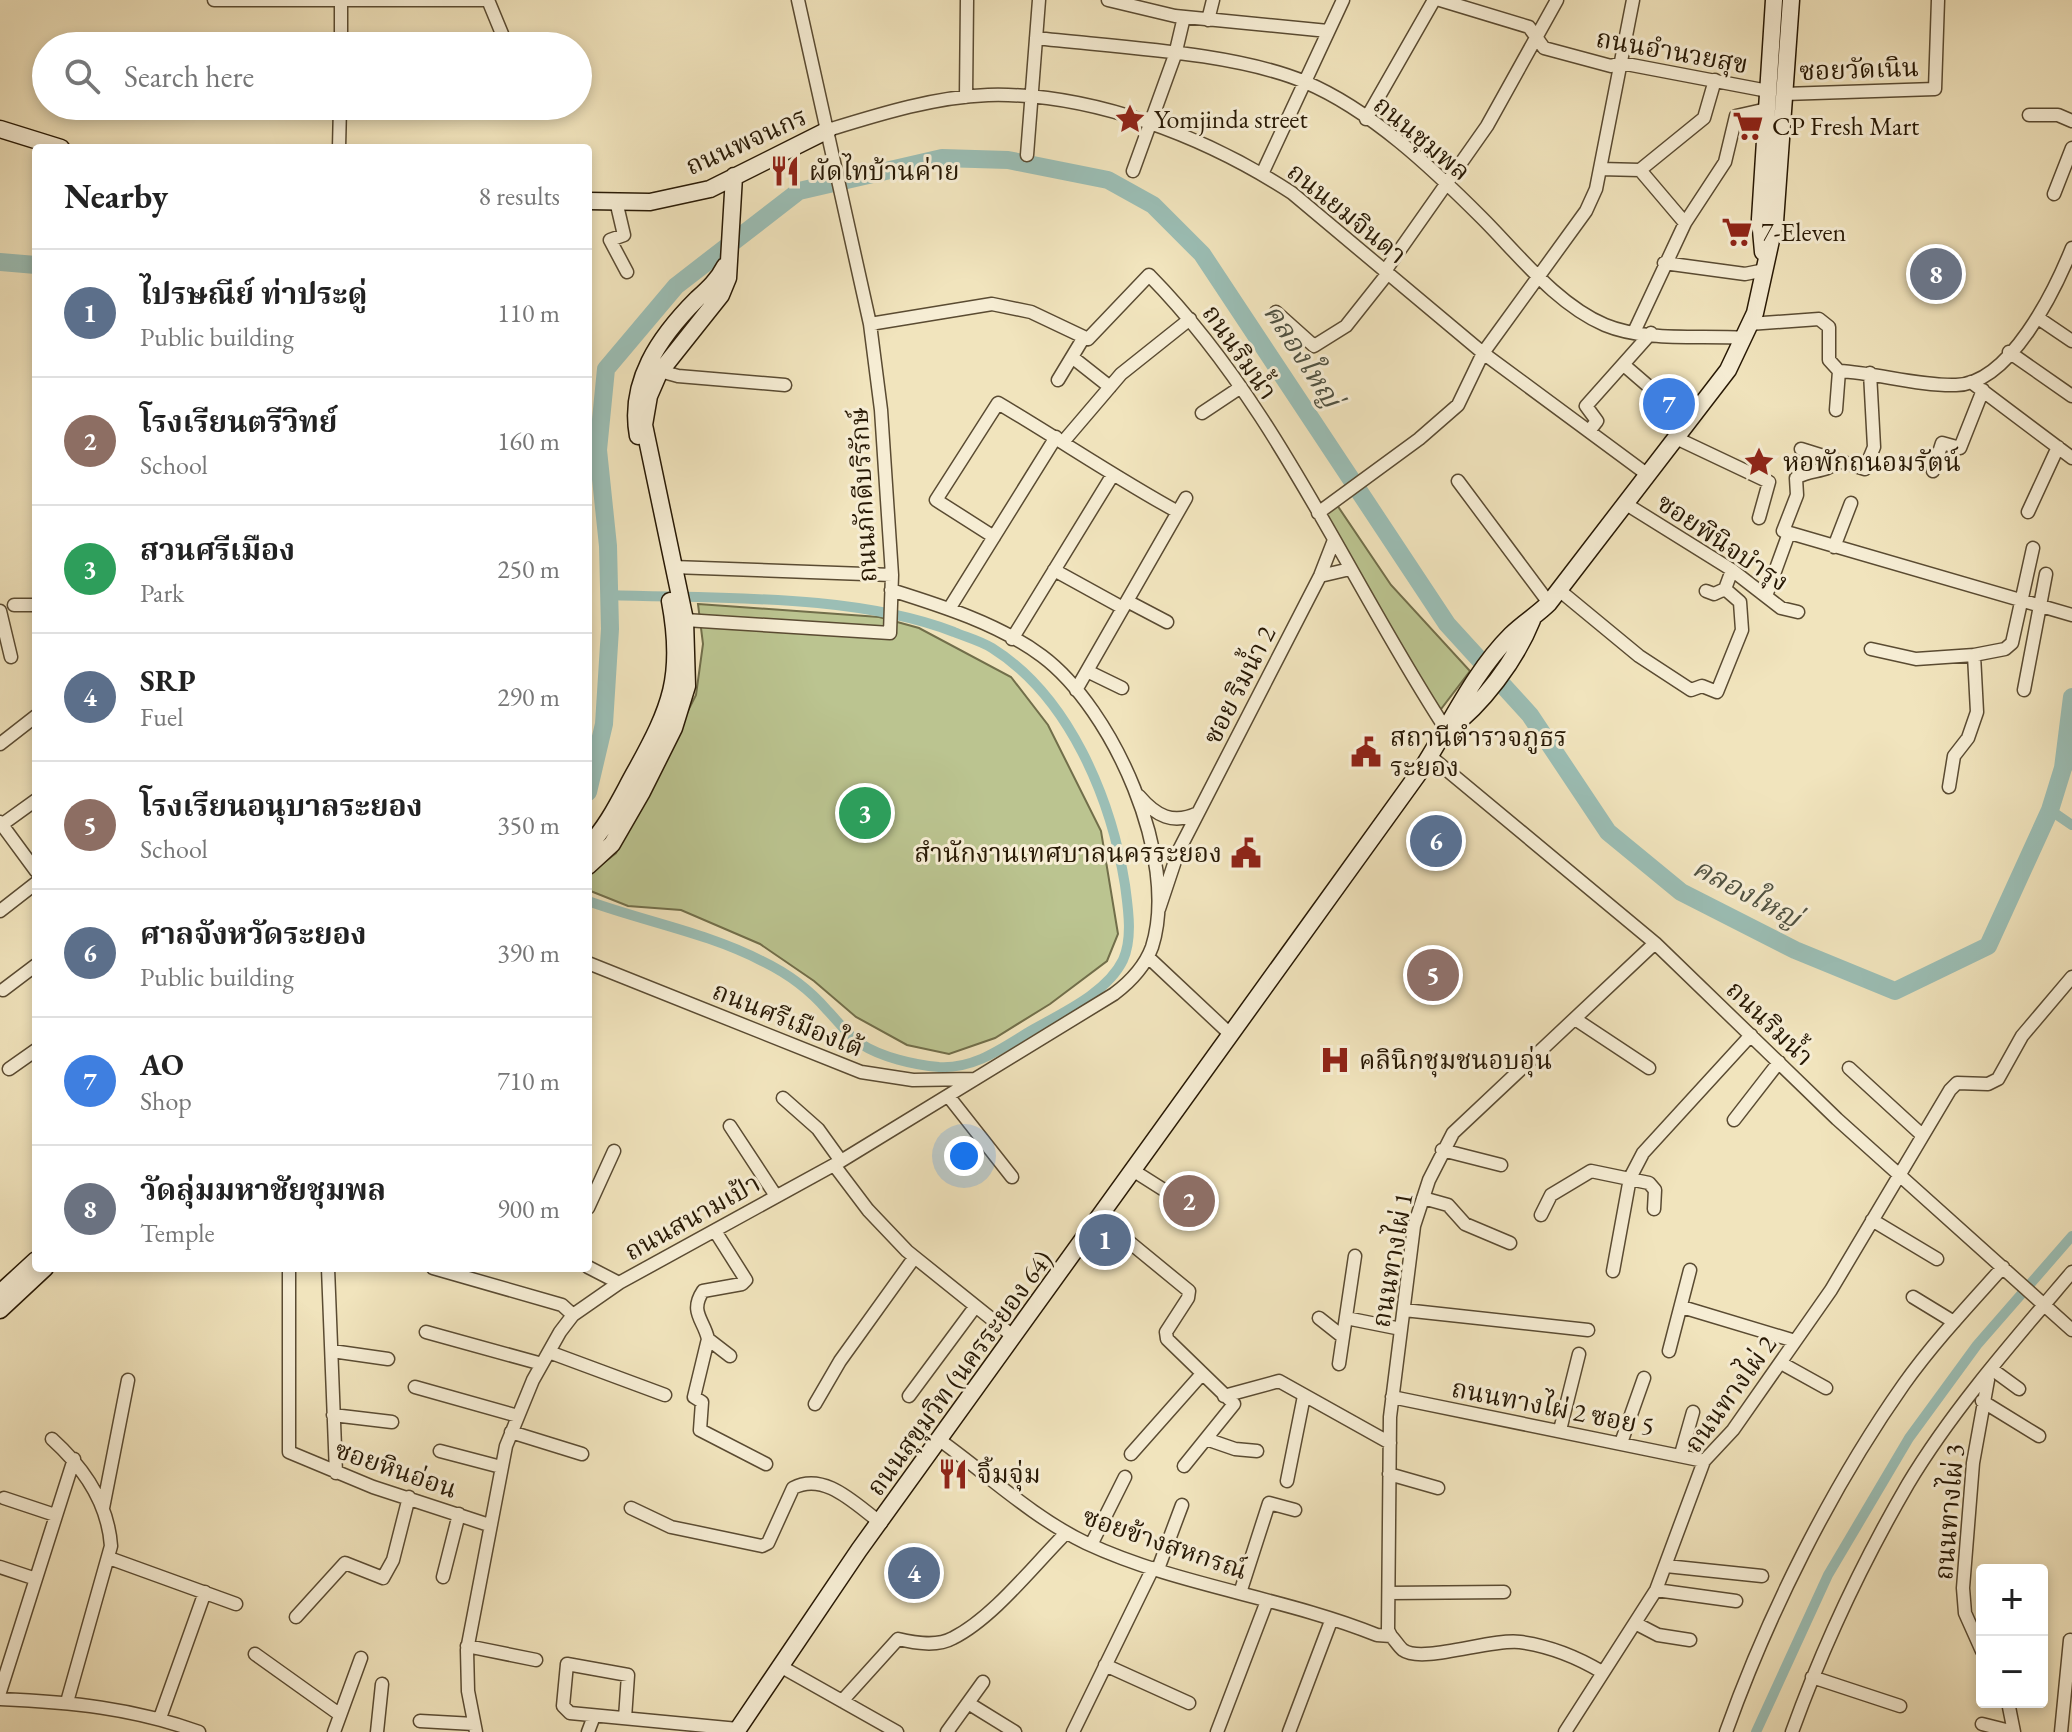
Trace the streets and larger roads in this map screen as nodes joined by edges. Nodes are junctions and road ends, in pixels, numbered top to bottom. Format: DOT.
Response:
graph roads {
  1 [pos="214,0"];
  2 [pos="341,0"];
  3 [pos="487,0"];
  4 [pos="798,0"];
  5 [pos="967,0"];
  6 [pos="1039,0"];
  7 [pos="1108,0"];
  8 [pos="1213,0"];
  9 [pos="1343,0"];
  10 [pos="1434,0"];
  11 [pos="1440,0"];
  12 [pos="1557,0"];
  13 [pos="1633,0"];
  14 [pos="1774,0"];
  15 [pos="1791,0"];
  16 [pos="1938,0"];
  17 [pos="1184,17"];
  18 [pos="1208,20"];
  19 [pos="1328,31"];
  20 [pos="341,32"];
  21 [pos="501,32"];
  22 [pos="1036,38"];
  23 [pos="1538,38"];
  24 [pos="1175,55"];
  25 [pos="1621,63"];
  26 [pos="1715,80"];
  27 [pos="1305,82"];
  28 [pos="1776,92"];
  29 [pos="1031,96"];
  30 [pos="966,97"];
  31 [pos="1767,109"];
  32 [pos="2029,115"];
  33 [pos="1366,119"];
  34 [pos="340,120"];
  35 [pos="2072,121"];
  36 [pos="1151,124"];
  37 [pos="0,129"];
  38 [pos="828,130"];
  39 [pos="48,144"];
  40 [pos="339,144"];
  41 [pos="2072,148"];
  42 [pos="1027,155"];
  43 [pos="1600,169"];
  44 [pos="1640,170"];
  45 [pos="1133,171"];
  46 [pos="1262,174"];
  47 [pos="734,176"];
  48 [pos="1444,184"];
  49 [pos="2054,194"];
  50 [pos="592,201"];
  51 [pos="616,201"];
  52 [pos="1685,223"];
  53 [pos="2072,248"];
  54 [pos="1664,263"];
  55 [pos="1765,270"];
  56 [pos="2068,271"];
  57 [pos="627,272"];
  58 [pos="1386,272"];
  59 [pos="1540,278"];
  60 [pos="1276,312"];
  61 [pos="2038,318"];
  62 [pos="689,319"];
  63 [pos="1190,319"];
  64 [pos="870,324"];
  65 [pos="1747,331"];
  66 [pos="1634,332"];
  67 [pos="1651,333"];
  68 [pos="1084,337"];
  69 [pos="2072,341"];
  70 [pos="2009,352"];
  71 [pos="1483,353"];
  72 [pos="1072,357"];
  73 [pos="1625,366"];
  74 [pos="660,371"];
  75 [pos="1839,371"];
  76 [pos="1870,373"];
  77 [pos="1058,380"];
  78 [pos="1971,382"];
  79 [pos="785,385"];
  80 [pos="1647,385"];
  81 [pos="1110,387"];
  82 [pos="1241,387"];
  83 [pos="1983,390"];
  84 [pos="2072,396"];
  85 [pos="1836,410"];
  86 [pos="1202,413"];
  87 [pos="1589,431"];
  88 [pos="1676,438"];
  89 [pos="1060,440"];
  90 [pos="2058,447"];
  91 [pos="1801,449"];
  92 [pos="2072,458"];
  93 [pos="1837,462"];
  94 [pos="1933,471"];
  95 [pos="1648,475"];
  96 [pos="1112,476"];
  97 [pos="1458,481"];
  98 [pos="1186,498"];
  99 [pos="1851,503"];
  100 [pos="1626,504"];
  101 [pos="1178,512"];
  102 [pos="2028,512"];
  103 [pos="1318,513"];
  104 [pos="1759,518"];
  105 [pos="1789,533"];
  106 [pos="994,537"];
  107 [pos="1334,540"];
  108 [pos="1834,547"];
  109 [pos="2033,548"];
  110 [pos="673,567"];
  111 [pos="1350,569"];
  112 [pos="1054,570"];
  113 [pos="1732,570"];
  114 [pos="2046,574"];
  115 [pos="892,575"];
  116 [pos="1320,576"];
  117 [pos="672,584"];
  118 [pos="1725,589"];
  119 [pos="1706,591"];
  120 [pos="891,594"];
  121 [pos="1554,596"];
  122 [pos="1766,596"];
  123 [pos="2020,601"];
  124 [pos="1125,604"];
  125 [pos="14,605"];
  126 [pos="32,605"];
  127 [pos="2041,607"];
  128 [pos="949,609"];
  129 [pos="0,611"];
  130 [pos="1798,612"];
  131 [pos="2072,615"];
  132 [pos="680,618"];
  133 [pos="1167,622"];
  134 [pos="1012,639"];
  135 [pos="1871,649"];
  136 [pos="1974,655"];
  137 [pos="11,657"];
  138 [pos="1087,671"];
  139 [pos="1122,688"];
  140 [pos="1076,690"];
  141 [pos="2024,690"];
  142 [pos="32,719"];
  143 [pos="1447,731"];
  144 [pos="0,744"];
  145 [pos="1430,756"];
  146 [pos="1949,787"];
  147 [pos="635,788"];
  148 [pos="1136,793"];
  149 [pos="32,803"];
  150 [pos="1198,813"];
  151 [pos="1168,818"];
  152 [pos="1,824"];
  153 [pos="1187,834"];
  154 [pos="1150,840"];
  155 [pos="592,841"];
  156 [pos="1178,852"];
  157 [pos="1153,855"];
  158 [pos="592,862"];
  159 [pos="32,866"];
  160 [pos="32,886"];
  161 [pos="0,911"];
  162 [pos="1156,915"];
  163 [pos="1655,943"];
  164 [pos="1150,950"];
  165 [pos="592,965"];
  166 [pos="32,968"];
  167 [pos="2072,976"];
  168 [pos="3,990"];
  169 [pos="1575,1019"];
  170 [pos="1230,1034"];
  171 [pos="1751,1035"];
  172 [pos="32,1053"];
  173 [pos="1779,1062"];
  174 [pos="1649,1068"];
  175 [pos="1849,1068"];
  176 [pos="9,1069"];
  177 [pos="979,1079"];
  178 [pos="949,1097"];
  179 [pos="783,1098"];
  180 [pos="1734,1120"];
  181 [pos="730,1126"];
  182 [pos="1922,1135"];
  183 [pos="1442,1150"];
  184 [pos="614,1151"];
  185 [pos="838,1163"];
  186 [pos="1501,1165"];
  187 [pos="1134,1171"];
  188 [pos="1899,1172"];
  189 [pos="1012,1177"];
  190 [pos="1630,1178"];
  191 [pos="776,1196"];
  192 [pos="1423,1198"];
  193 [pos="592,1199"];
  194 [pos="1654,1209"];
  195 [pos="1541,1215"];
  196 [pos="1205,1216"];
  197 [pos="1100,1218"];
  198 [pos="1872,1220"];
  199 [pos="715,1231"];
  200 [pos="1510,1243"];
  201 [pos="1355,1256"];
  202 [pos="914,1258"];
  203 [pos="1937,1259"];
  204 [pos="32,1264"];
  205 [pos="2004,1267"];
  206 [pos="592,1269"];
  207 [pos="1690,1270"];
  208 [pos="1613,1271"];
  209 [pos="41,1272"];
  210 [pos="289,1272"];
  211 [pos="328,1272"];
  212 [pos="447,1272"];
  213 [pos="2072,1272"];
  214 [pos="619,1283"];
  215 [pos="0,1293"];
  216 [pos="1913,1297"];
  217 [pos="2042,1303"];
  218 [pos="975,1307"];
  219 [pos="1682,1307"];
  220 [pos="0,1310"];
  221 [pos="1404,1310"];
  222 [pos="573,1315"];
  223 [pos="1319,1318"];
  224 [pos="1346,1318"];
  225 [pos="1954,1322"];
  226 [pos="1401,1329"];
  227 [pos="1588,1330"];
  228 [pos="2072,1330"];
  229 [pos="426,1332"];
  230 [pos="1014,1337"];
  231 [pos="1343,1337"];
  232 [pos="708,1339"];
  233 [pos="1795,1341"];
  234 [pos="332,1351"];
  235 [pos="1669,1351"];
  236 [pos="549,1352"];
  237 [pos="1579,1354"];
  238 [pos="730,1356"];
  239 [pos="388,1359"];
  240 [pos="1781,1363"];
  241 [pos="542,1364"];
  242 [pos="1339,1364"];
  243 [pos="1991,1372"];
  244 [pos="1201,1375"];
  245 [pos="1644,1378"];
  246 [pos="128,1380"];
  247 [pos="415,1387"];
  248 [pos="1826,1388"];
  249 [pos="2019,1389"];
  250 [pos="665,1395"];
  251 [pos="909,1396"];
  252 [pos="1224,1396"];
  253 [pos="1304,1396"];
  254 [pos="1392,1397"];
  255 [pos="1982,1401"];
  256 [pos="815,1404"];
  257 [pos="1693,1412"];
  258 [pos="333,1415"];
  259 [pos="518,1416"];
  260 [pos="392,1422"];
  261 [pos="1560,1430"];
  262 [pos="511,1432"];
  263 [pos="2039,1436"];
  264 [pos="52,1439"];
  265 [pos="1206,1439"];
  266 [pos="941,1441"];
  267 [pos="1390,1443"];
  268 [pos="1621,1443"];
  269 [pos="440,1451"];
  270 [pos="1257,1451"];
  271 [pos="582,1454"];
  272 [pos="1131,1454"];
  273 [pos="1681,1454"];
  274 [pos="74,1459"];
  275 [pos="1704,1461"];
  276 [pos="766,1464"];
  277 [pos="1184,1466"];
  278 [pos="501,1467"];
  279 [pos="336,1473"];
  280 [pos="1389,1474"];
  281 [pos="1125,1477"];
  282 [pos="1287,1481"];
  283 [pos="1438,1488"];
  284 [pos="409,1497"];
  285 [pos="4,1498"];
  286 [pos="1182,1505"];
  287 [pos="103,1508"];
  288 [pos="631,1508"];
  289 [pos="1295,1510"];
  290 [pos="459,1514"];
  291 [pos="55,1515"];
  292 [pos="881,1523"];
  293 [pos="489,1525"];
  294 [pos="1066,1533"];
  295 [pos="1091,1545"];
  296 [pos="109,1558"];
  297 [pos="1666,1566"];
  298 [pos="0,1567"];
  299 [pos="1156,1568"];
  300 [pos="1762,1576"];
  301 [pos="443,1577"];
  302 [pos="33,1578"];
  303 [pos="1656,1590"];
  304 [pos="205,1592"];
  305 [pos="1504,1592"];
  306 [pos="1240,1593"];
  307 [pos="1389,1593"];
  308 [pos="1267,1601"];
  309 [pos="1736,1601"];
  310 [pos="236,1604"];
  311 [pos="296,1617"];
  312 [pos="1331,1621"];
  313 [pos="1635,1623"];
  314 [pos="1390,1633"];
  315 [pos="1976,1638"];
  316 [pos="1690,1640"];
  317 [pos="2070,1640"];
  318 [pos="467,1646"];
  319 [pos="255,1654"];
  320 [pos="361,1658"];
  321 [pos="536,1660"];
  322 [pos="1105,1665"];
  323 [pos="780,1666"];
  324 [pos="1602,1672"];
  325 [pos="1812,1677"];
  326 [pos="983,1682"];
  327 [pos="382,1684"];
  328 [pos="0,1692"];
  329 [pos="0,1699"];
  330 [pos="842,1701"];
  331 [pos="67,1702"];
  332 [pos="968,1703"];
  333 [pos="1189,1703"];
  334 [pos="1900,1706"];
  335 [pos="2009,1708"];
  336 [pos="339,1714"];
  337 [pos="594,1716"];
  338 [pos="160,1718"];
  339 [pos="625,1718"];
  340 [pos="420,1721"];
  341 [pos="1982,1724"];
  342 [pos="475,1728"];
  343 [pos="737,1730"];
  344 [pos="1078,1730"];
  345 [pos="199,1732"];
  346 [pos="334,1732"];
  347 [pos="377,1732"];
  348 [pos="588,1732"];
  349 [pos="897,1732"];
  350 [pos="947,1732"];
  351 [pos="1015,1732"];
  352 [pos="1217,1732"];
  353 [pos="1289,1732"];
  354 [pos="1565,1732"];
  355 [pos="1726,1732"];
  356 [pos="1792,1732"];
  357 [pos="2014,1732"];
  358 [pos="2061,1732"];
  1 -- 2 [label="street"];
  2 -- 3 [label="street"];
  2 -- 20 [label="street"];
  3 -- 21 [label="street"];
  4 -- 38 [label="street, ถนนภักดีบริรักษ์"];
  5 -- 30 [label="street"];
  6 -- 22 [label="street"];
  7 -- 17 [label="street"];
  8 -- 18 [label="street"];
  9 -- 19 [label="street"];
  10 -- 33 [label="street"];
  11 -- 23 [label="street, ถนนอำนวยสุข"];
  12 -- 23 [label="street"];
  13 -- 25 [label="street"];
  14 -- 28 [label="street, ถนนสุขุมวิท (นครระยอง 64)"];
  15 -- 28 [label="street, ถนนสุขุมวิท (นครระยอง 64)"];
  16 -- 28 [label="street, ซอยวัดเนิน"];
  17 -- 18 [label="street"];
  17 -- 24 [label="street"];
  18 -- 19 [label="street"];
  19 -- 27 [label="street"];
  22 -- 24 [label="street, ถนนชุมพล"];
  22 -- 29 [label="street"];
  23 -- 25 [label="street, ถนนอำนวยสุข"];
  23 -- 48 [label="street"];
  24 -- 27 [label="street, ถนนชุมพล"];
  24 -- 36 [label="street"];
  25 -- 26 [label="street, ถนนอำนวยสุข"];
  25 -- 43 [label="street"];
  26 -- 28 [label="street, ถนนอำนวยสุข"];
  26 -- 44 [label="street"];
  27 -- 33 [label="street, ถนนชุมพล"];
  27 -- 46 [label="street"];
  28 -- 31 [label="street, ถนนสุขุมวิท (นครระยอง 64)"];
  28 -- 55 [label="street, ถนนสุขุมวิท (นครระยอง 64)"];
  29 -- 30 [label="street, ถนนยมจินดา"];
  29 -- 36 [label="street, ถนนยมจินดา"];
  29 -- 42 [label="street"];
  30 -- 38 [label="street, ถนนยมจินดา"];
  31 -- 52 [label="street"];
  31 -- 55 [label="street, ถนนสุขุมวิท (นครระยอง 64)"];
  32 -- 35 [label="street"];
  33 -- 48 [label="street, ถนนชุมพล"];
  34 -- 40 [label="street"];
  36 -- 45 [label="street"];
  36 -- 46 [label="street, ถนนยมจินดา"];
  37 -- 39 [label="street"];
  38 -- 47 [label="street, ถนนพจนกร"];
  38 -- 64 [label="street, ถนนภักดีบริรักษ์"];
  41 -- 49 [label="street"];
  43 -- 44 [label="street"];
  43 -- 59 [label="street"];
  44 -- 52 [label="street"];
  46 -- 58 [label="street, ถนนยมจินดา"];
  47 -- 51 [label="street, ถนนพจนกร"];
  47 -- 62 [label="street"];
  48 -- 58 [label="street"];
  48 -- 59 [label="street, ถนนชุมพล"];
  50 -- 51 [label="street, ถนนพจนกร"];
  51 -- 57 [label="street"];
  52 -- 54 [label="street"];
  53 -- 56 [label="street"];
  54 -- 55 [label="street"];
  54 -- 66 [label="street"];
  55 -- 65 [label="street, ถนนสุขุมวิท (นครระยอง 64)"];
  56 -- 61 [label="street"];
  58 -- 60 [label="street"];
  58 -- 71 [label="street, ถนนยมจินดา"];
  59 -- 66 [label="street, ถนนชุมพล"];
  59 -- 71 [label="street"];
  61 -- 69 [label="street"];
  61 -- 70 [label="street"];
  62 -- 74 [label="street"];
  62 -- 117 [label="street"];
  63 -- 68 [label="street, ถนนริมน้ำ"];
  63 -- 81 [label="street"];
  63 -- 82 [label="street, ถนนริมน้ำ"];
  64 -- 68 [label="street"];
  64 -- 115 [label="street, ถนนภักดีบริรักษ์"];
  65 -- 67 [label="street, ถนนชุมพล"];
  65 -- 75 [label="street, ถนนชุมพล"];
  65 -- 88 [label="street, ถนนสุขุมวิท (นครระยอง 64)"];
  66 -- 67 [label="street, ถนนชุมพล"];
  67 -- 73 [label="street"];
  68 -- 72 [label="street"];
  70 -- 78 [label="street"];
  70 -- 84 [label="street"];
  71 -- 87 [label="street, ถนนยมจินดา"];
  71 -- 103 [label="street"];
  72 -- 77 [label="street"];
  72 -- 81 [label="street"];
  73 -- 80 [label="street"];
  73 -- 87 [label="street"];
  74 -- 79 [label="street"];
  74 -- 110 [label="street"];
  75 -- 76 [label="street"];
  75 -- 85 [label="street"];
  76 -- 78 [label="street"];
  76 -- 93 [label="street"];
  78 -- 83 [label="street"];
  81 -- 89 [label="street"];
  82 -- 86 [label="street"];
  82 -- 103 [label="street, ถนนริมน้ำ"];
  83 -- 90 [label="street"];
  83 -- 94 [label="street"];
  87 -- 95 [label="street, ถนนยมจินดา"];
  88 -- 95 [label="street, ถนนสุขุมวิท (นครระยอง 64)"];
  88 -- 104 [label="street"];
  89 -- 96 [label="street"];
  89 -- 106 [label="street"];
  89 -- 106 [label="street"];
  90 -- 92 [label="street"];
  90 -- 102 [label="street"];
  91 -- 93 [label="street"];
  93 -- 105 [label="street"];
  95 -- 100 [label="street, ถนนสุขุมวิท (นครระยอง 64)"];
  96 -- 101 [label="street"];
  96 -- 112 [label="street"];
  97 -- 121 [label="street"];
  98 -- 101 [label="street"];
  99 -- 108 [label="street"];
  100 -- 113 [label="street, ซอยพินิจบำรุง"];
  100 -- 121 [label="street, ถนนสุขุมวิท (นครระยอง 64)"];
  101 -- 124 [label="street"];
  103 -- 107 [label="street, ถนนริมน้ำ"];
  105 -- 108 [label="street"];
  105 -- 122 [label="street"];
  106 -- 128 [label="street"];
  107 -- 111 [label="street, ถนนริมน้ำ"];
  107 -- 116 [label="street, ซอย ริมน้ำ 2"];
  108 -- 123 [label="street"];
  109 -- 123 [label="street"];
  110 -- 115 [label="street"];
  110 -- 117 [label="street"];
  111 -- 116 [label="street"];
  111 -- 143 [label="street, ถนนริมน้ำ"];
  112 -- 124 [label="street"];
  112 -- 134 [label="street"];
  113 -- 118 [label="street"];
  113 -- 122 [label="street, ซอยพินิจบำรุง"];
  114 -- 127 [label="street"];
  115 -- 120 [label="street, ถนนภักดีบริรักษ์"];
  116 -- 150 [label="street, ซอย ริมน้ำ 2"];
  117 -- 132 [label="street"];
  118 -- 119 [label="street"];
  118 -- 121 [label="street"];
  120 -- 128 [label="street"];
  120 -- 132 [label="street, ถนนภักดีบริรักษ์"];
  121 -- 143 [label="street, ถนนสุขุมวิท (นครระยอง 64)"];
  122 -- 130 [label="street, ซอยพินิจบำรุง"];
  123 -- 127 [label="street"];
  123 -- 136 [label="street"];
  124 -- 133 [label="street"];
  124 -- 138 [label="street"];
  125 -- 126 [label="street"];
  127 -- 131 [label="street"];
  127 -- 141 [label="street"];
  128 -- 134 [label="street"];
  129 -- 137 [label="street"];
  132 -- 147 [label="street"];
  134 -- 140 [label="street"];
  135 -- 136 [label="street"];
  136 -- 146 [label="street"];
  138 -- 139 [label="street"];
  138 -- 140 [label="street"];
  140 -- 148 [label="street"];
  142 -- 144 [label="street"];
  143 -- 145 [label="street, ถนนสุขุมวิท (นครระยอง 64)"];
  145 -- 163 [label="street, ถนนริมน้ำ"];
  145 -- 170 [label="street, ถนนสุขุมวิท (นครระยอง 64)"];
  147 -- 155 [label="street"];
  147 -- 158 [label="street"];
  148 -- 151 [label="street"];
  148 -- 154 [label="street"];
  149 -- 152 [label="street"];
  150 -- 151 [label="street"];
  150 -- 153 [label="street, ซอย ริมน้ำ 2"];
  151 -- 153 [label="street"];
  151 -- 154 [label="street"];
  152 -- 159 [label="street"];
  153 -- 156 [label="street, ซอย ริมน้ำ 2"];
  154 -- 157 [label="street"];
  156 -- 157 [label="street"];
  156 -- 162 [label="street, ซอย ริมน้ำ 2"];
  157 -- 162 [label="street"];
  160 -- 161 [label="street"];
  162 -- 164 [label="street"];
  163 -- 169 [label="street, ถนนทางไผ่ 1"];
  163 -- 171 [label="street, ถนนริมน้ำ"];
  164 -- 170 [label="street"];
  164 -- 177 [label="street, ถนนสนามเป้า"];
  165 -- 177 [label="street, ถนนศรีเมืองใต้"];
  166 -- 168 [label="street"];
  167 -- 182 [label="street, ถนนทางไผ่ 2"];
  169 -- 174 [label="street"];
  169 -- 183 [label="street, ถนนทางไผ่ 1"];
  170 -- 187 [label="street, ถนนสุขุมวิท (นครระยอง 64)"];
  171 -- 173 [label="street, ถนนริมน้ำ"];
  171 -- 190 [label="street"];
  172 -- 176 [label="street"];
  173 -- 180 [label="street"];
  173 -- 188 [label="street, ถนนริมน้ำ"];
  175 -- 182 [label="street"];
  177 -- 178 [label="street, ถนนสนามเป้า"];
  178 -- 185 [label="street, ถนนสนามเป้า"];
  178 -- 189 [label="street"];
  179 -- 185 [label="street"];
  181 -- 191 [label="street"];
  182 -- 188 [label="street, ถนนทางไผ่ 2"];
  183 -- 186 [label="street"];
  183 -- 192 [label="street, ถนนทางไผ่ 1"];
  184 -- 193 [label="street"];
  185 -- 191 [label="street, ถนนสนามเป้า"];
  185 -- 202 [label="street"];
  187 -- 196 [label="street"];
  187 -- 197 [label="street, ถนนสุขุมวิท (นครระยอง 64)"];
  188 -- 198 [label="street, ถนนทางไผ่ 2"];
  188 -- 205 [label="street, ถนนริมน้ำ"];
  190 -- 194 [label="street"];
  190 -- 195 [label="street"];
  190 -- 208 [label="street"];
  191 -- 199 [label="street, ถนนสนามเป้า"];
  192 -- 200 [label="street"];
  192 -- 221 [label="street, ถนนทางไผ่ 1"];
  197 -- 230 [label="street, ถนนสุขุมวิท (นครระยอง 64)"];
  197 -- 244 [label="street"];
  198 -- 203 [label="street"];
  198 -- 233 [label="street, ถนนทางไผ่ 2"];
  199 -- 214 [label="street, ถนนสนามเป้า"];
  199 -- 232 [label="street"];
  201 -- 224 [label="street"];
  202 -- 218 [label="street"];
  202 -- 256 [label="street"];
  204 -- 215 [label="street"];
  205 -- 217 [label="street, ถนนริมน้ำ"];
  205 -- 225 [label="street"];
  206 -- 214 [label="street"];
  207 -- 219 [label="street"];
  209 -- 220 [label="street"];
  210 -- 279 [label="street, ซอยหินอ่อน"];
  211 -- 234 [label="street"];
  212 -- 222 [label="street"];
  213 -- 217 [label="street"];
  214 -- 222 [label="street, ถนนสนามเป้า"];
  216 -- 225 [label="street"];
  217 -- 228 [label="street, ถนนริมน้ำ"];
  217 -- 243 [label="street"];
  218 -- 230 [label="street"];
  218 -- 251 [label="street"];
  219 -- 233 [label="street"];
  219 -- 235 [label="street"];
  221 -- 226 [label="street, ถนนทางไผ่ 1"];
  221 -- 227 [label="street"];
  222 -- 236 [label="street, ถนนสนามเป้า"];
  223 -- 231 [label="street"];
  224 -- 226 [label="street"];
  224 -- 231 [label="street"];
  225 -- 355 [label="street"];
  226 -- 254 [label="street, ถนนทางไผ่ 1"];
  229 -- 241 [label="street"];
  230 -- 266 [label="street, ถนนสุขุมวิท (นครระยอง 64)"];
  231 -- 242 [label="street"];
  232 -- 238 [label="street"];
  232 -- 276 [label="street"];
  233 -- 240 [label="street, ถนนทางไผ่ 2"];
  234 -- 239 [label="street"];
  234 -- 258 [label="street"];
  236 -- 241 [label="street, ถนนสนามเป้า"];
  236 -- 250 [label="street"];
  237 -- 261 [label="street"];
  240 -- 248 [label="street"];
  240 -- 275 [label="street, ถนนทางไผ่ 2"];
  241 -- 259 [label="street, ถนนสนามเป้า"];
  243 -- 249 [label="street"];
  243 -- 255 [label="street, ถนนทางไผ่ 3"];
  243 -- 325 [label="street"];
  244 -- 252 [label="street"];
  244 -- 272 [label="street"];
  245 -- 268 [label="street"];
  246 -- 287 [label="street"];
  247 -- 259 [label="street"];
  252 -- 253 [label="street"];
  252 -- 265 [label="street"];
  253 -- 267 [label="street"];
  253 -- 282 [label="street"];
  254 -- 261 [label="street, ถนนทางไผ่ 2 ซอย 5"];
  254 -- 267 [label="street, ถนนทางไผ่ 1"];
  255 -- 263 [label="street"];
  255 -- 315 [label="street, ถนนทางไผ่ 3"];
  257 -- 273 [label="street"];
  258 -- 260 [label="street"];
  258 -- 279 [label="street"];
  259 -- 262 [label="street, ถนนสนามเป้า"];
  261 -- 268 [label="street, ถนนทางไผ่ 2 ซอย 5"];
  262 -- 271 [label="street"];
  262 -- 278 [label="street, ถนนสนามเป้า"];
  264 -- 274 [label="street"];
  265 -- 270 [label="street"];
  265 -- 277 [label="street"];
  266 -- 292 [label="street, ถนนสุขุมวิท (นครระยอง 64)"];
  266 -- 294 [label="street, ซอยข้างสหกรณ์"];
  267 -- 280 [label="street, ถนนทางไผ่ 1"];
  268 -- 273 [label="street, ถนนทางไผ่ 2 ซอย 5"];
  269 -- 278 [label="street"];
  273 -- 275 [label="street, ถนนทางไผ่ 2 ซอย 5"];
  274 -- 287 [label="street"];
  274 -- 291 [label="street"];
  275 -- 297 [label="street, ถนนทางไผ่ 2"];
  278 -- 293 [label="street, ถนนสนามเป้า"];
  279 -- 284 [label="street, ซอยหินอ่อน"];
  280 -- 283 [label="street"];
  280 -- 307 [label="street, ถนนทางไผ่ 1"];
  281 -- 295 [label="street"];
  284 -- 290 [label="street, ซอยหินอ่อน"];
  284 -- 311 [label="street"];
  285 -- 291 [label="street"];
  286 -- 299 [label="street"];
  287 -- 296 [label="street"];
  288 -- 292 [label="street"];
  289 -- 306 [label="street"];
  290 -- 293 [label="street, ซอยหินอ่อน"];
  290 -- 301 [label="street"];
  291 -- 302 [label="street"];
  292 -- 323 [label="street, ถนนสุขุมวิท (นครระยอง 64)"];
  293 -- 318 [label="street, ถนนสนามเป้า"];
  294 -- 295 [label="street, ซอยข้างสหกรณ์"];
  294 -- 330 [label="street"];
  295 -- 299 [label="street, ซอยข้างสหกรณ์"];
  296 -- 304 [label="street"];
  296 -- 331 [label="street"];
  297 -- 300 [label="street"];
  297 -- 303 [label="street, ถนนทางไผ่ 2"];
  298 -- 302 [label="street"];
  299 -- 306 [label="street, ซอยข้างสหกรณ์"];
  299 -- 322 [label="street"];
  302 -- 328 [label="street"];
  303 -- 309 [label="street"];
  303 -- 313 [label="street, ถนนทางไผ่ 2"];
  304 -- 310 [label="street"];
  304 -- 338 [label="street"];
  305 -- 307 [label="street"];
  306 -- 308 [label="street, ซอยข้างสหกรณ์"];
  307 -- 314 [label="street, ถนนทางไผ่ 1"];
  308 -- 312 [label="street, ซอยข้างสหกรณ์"];
  308 -- 352 [label="street"];
  312 -- 314 [label="street, ซอยข้างสหกรณ์"];
  312 -- 353 [label="street"];
  313 -- 316 [label="street"];
  313 -- 324 [label="street, ถนนทางไผ่ 2"];
  314 -- 324 [label="street, ซอยข้างสหกรณ์"];
  317 -- 358 [label="street"];
  318 -- 321 [label="street"];
  318 -- 342 [label="street, ถนนสนามเป้า"];
  319 -- 336 [label="street"];
  320 -- 336 [label="street"];
  322 -- 333 [label="street"];
  322 -- 344 [label="street"];
  323 -- 330 [label="street"];
  323 -- 343 [label="street, ถนนสุขุมวิท (นครระยอง 64)"];
  324 -- 354 [label="street, ถนนทางไผ่ 2"];
  325 -- 334 [label="street"];
  325 -- 356 [label="street"];
  326 -- 332 [label="street"];
  327 -- 347 [label="street"];
  329 -- 331 [label="street"];
  330 -- 349 [label="street"];
  331 -- 338 [label="street"];
  332 -- 350 [label="street"];
  332 -- 351 [label="street"];
  335 -- 357 [label="street"];
  336 -- 346 [label="street"];
  337 -- 339 [label="street"];
  337 -- 339 [label="street"];
  337 -- 348 [label="street"];
  338 -- 345 [label="street"];
  339 -- 343 [label="street"];
  340 -- 342 [label="street"];
  341 -- 357 [label="street"];
}
